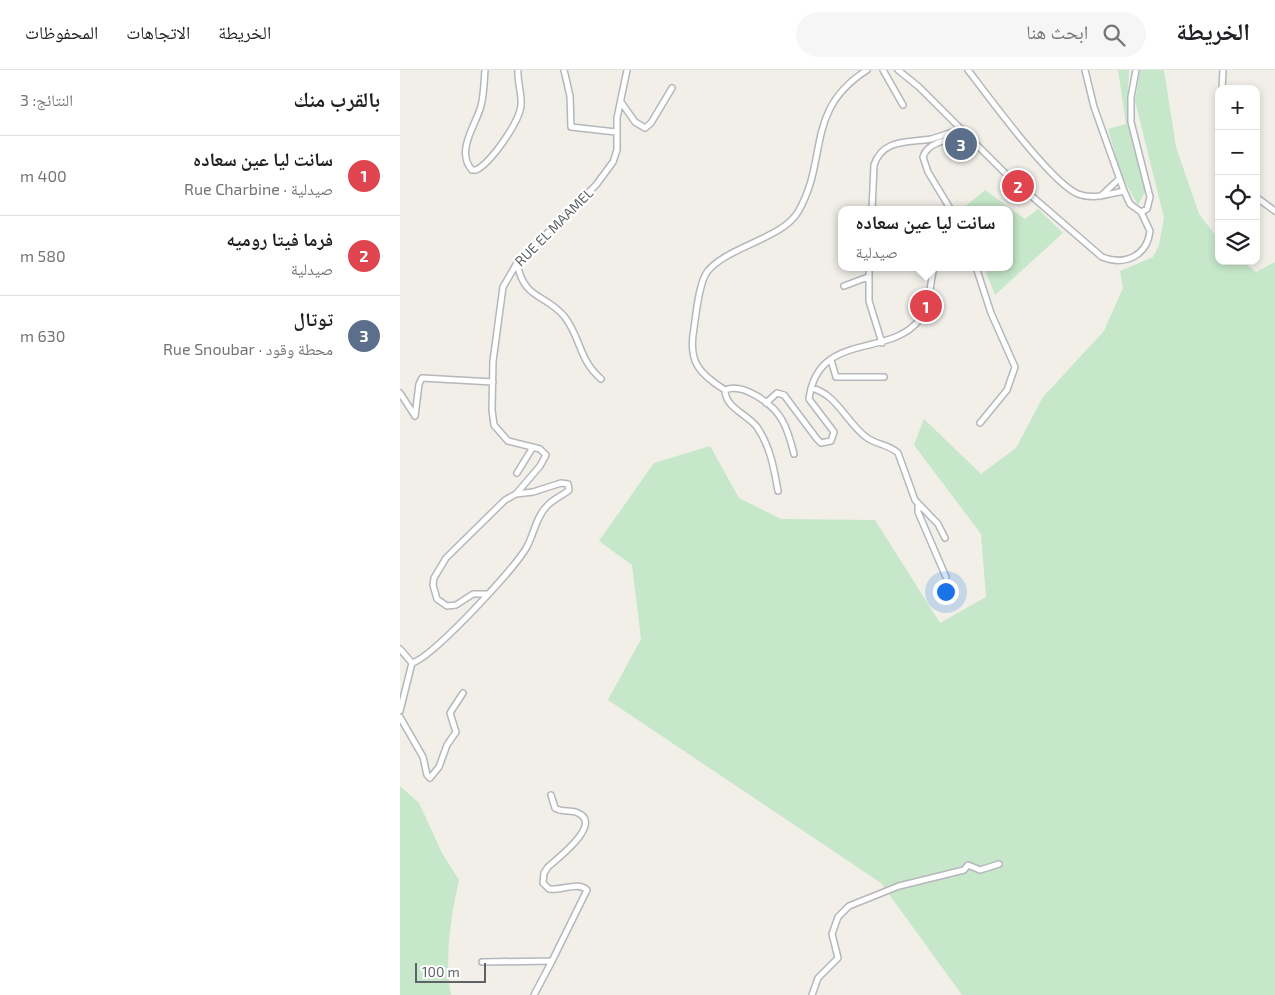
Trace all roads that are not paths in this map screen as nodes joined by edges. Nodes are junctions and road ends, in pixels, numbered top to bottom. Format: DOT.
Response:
graph roads {
  1 [pos="485,70"];
  2 [pos="518,70"];
  3 [pos="564,70"];
  4 [pos="627,70"];
  5 [pos="867,70"];
  6 [pos="882,70"];
  7 [pos="898,70"];
  8 [pos="968,70"];
  9 [pos="1085,70"];
  10 [pos="1136,70"];
  11 [pos="1223,70"];
  12 [pos="1222,85"];
  13 [pos="672,88"];
  14 [pos="620,102"];
  15 [pos="902,105"];
  16 [pos="962,129"];
  17 [pos="616,132"];
  18 [pos="968,136"];
  19 [pos="1119,179"];
  20 [pos="1124,191"];
  21 [pos="1101,196"];
  22 [pos="1260,199"];
  23 [pos="872,206"];
  24 [pos="949,206"];
  25 [pos="1275,211"];
  26 [pos="1141,212"];
  27 [pos="517,263"];
  28 [pos="869,271"];
  29 [pos="933,271"];
  30 [pos="977,271"];
  31 [pos="868,277"];
  32 [pos="844,286"];
  33 [pos="882,343"];
  34 [pos="831,360"];
  35 [pos="884,377"];
  36 [pos="601,379"];
  37 [pos="493,382"];
  38 [pos="812,388"];
  39 [pos="725,390"];
  40 [pos="400,393"];
  41 [pos="766,403"];
  42 [pos="980,423"];
  43 [pos="533,447"];
  44 [pos="794,454"];
  45 [pos="517,473"];
  46 [pos="778,491"];
  47 [pos="516,494"];
  48 [pos="918,504"];
  49 [pos="945,538"];
  50 [pos="946,577"];
  51 [pos="487,594"];
  52 [pos="400,649"];
  53 [pos="412,663"];
  54 [pos="463,693"];
  55 [pos="400,711"];
  56 [pos="400,717"];
  57 [pos="551,795"];
  58 [pos="999,864"];
  59 [pos="552,961"];
  60 [pos="482,962"];
  61 [pos="534,995"];
  62 [pos="812,995"];
  1 -- 2 [label="street"];
  3 -- 17 [label="street"];
  4 -- 14 [label="street, RUE EL MAAMEL"];
  5 -- 39 [label="street"];
  6 -- 15 [label="street"];
  7 -- 16 [label="street"];
  8 -- 21 [label="street"];
  9 -- 19 [label="street"];
  10 -- 26 [label="street"];
  11 -- 12 [label="street"];
  13 -- 14 [label="street"];
  14 -- 17 [label="street, RUE EL MAAMEL"];
  16 -- 18 [label="street"];
  16 -- 23 [label="street"];
  17 -- 27 [label="street, RUE EL MAAMEL"];
  18 -- 24 [label="street"];
  18 -- 26 [label="street"];
  19 -- 20 [label="street"];
  19 -- 21 [label="street"];
  20 -- 21 [label="street"];
  20 -- 26 [label="street"];
  22 -- 25 [label="street"];
  27 -- 36 [label="street"];
  27 -- 37 [label="street, RUE EL MAAMEL"];
  28 -- 31 [label="street"];
  29 -- 33 [label="street"];
  30 -- 42 [label="street"];
  31 -- 32 [label="street"];
  31 -- 33 [label="street"];
  33 -- 34 [label="street"];
  34 -- 35 [label="street"];
  34 -- 38 [label="street"];
  37 -- 40 [label="street"];
  37 -- 43 [label="street, RUE EL MAAMEL"];
  38 -- 41 [label="street"];
  38 -- 48 [label="street"];
  39 -- 41 [label="street"];
  39 -- 46 [label="street"];
  41 -- 44 [label="street"];
  43 -- 45 [label="street"];
  43 -- 47 [label="street"];
  47 -- 51 [label="street"];
  47 -- 51 [label="street"];
  48 -- 49 [label="street"];
  48 -- 50 [label="street"];
  51 -- 53 [label="street"];
  52 -- 53 [label="street"];
  53 -- 55 [label="street"];
  54 -- 56 [label="street"];
  57 -- 59 [label="street"];
  58 -- 62 [label="street"];
  59 -- 60 [label="street"];
  59 -- 61 [label="street"];
}
